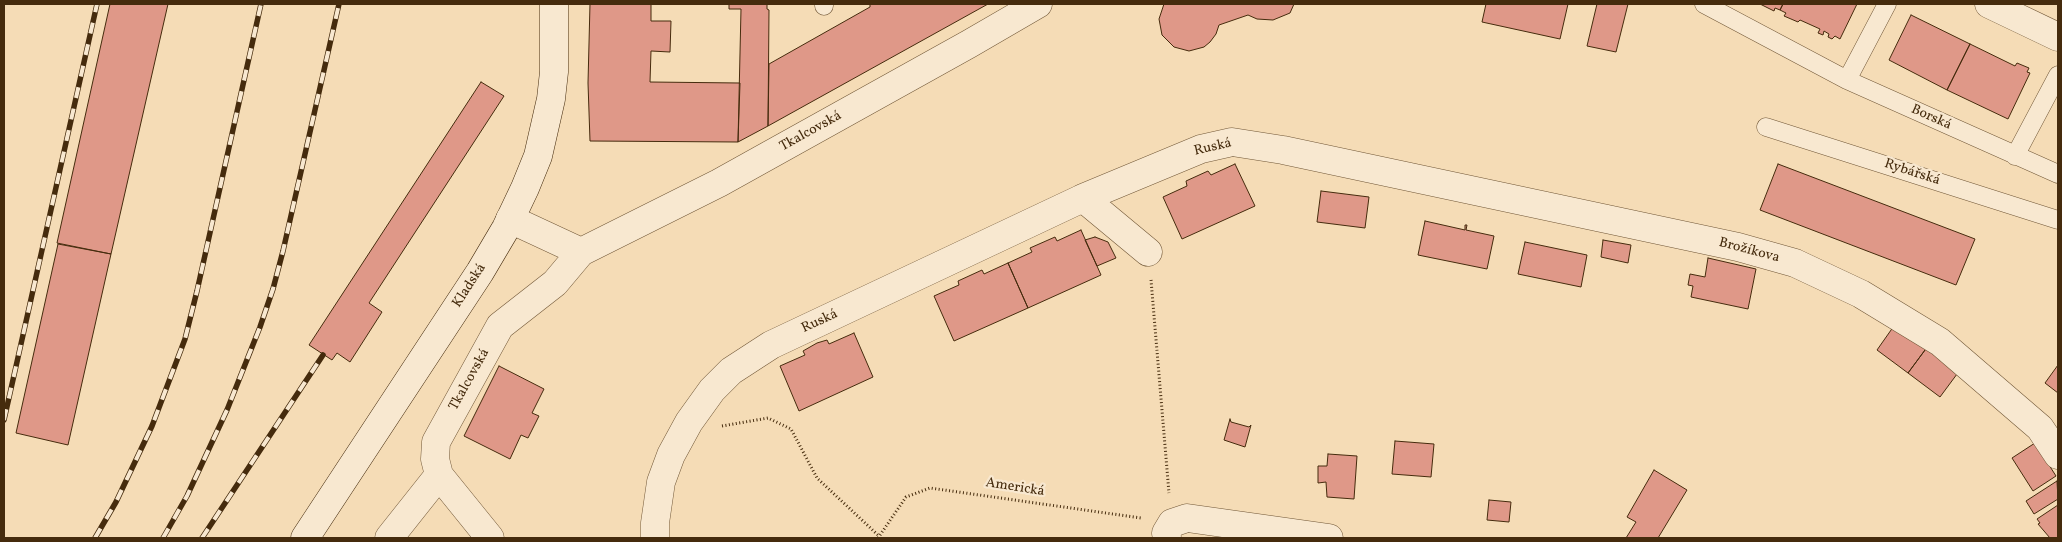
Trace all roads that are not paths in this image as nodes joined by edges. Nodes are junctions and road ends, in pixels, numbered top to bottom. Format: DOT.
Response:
graph roads {
  1 [pos="554,4"];
  2 [pos="1038,4"];
  3 [pos="1704,4"];
  4 [pos="1887,4"];
  5 [pos="1989,4"];
  6 [pos="2058,36"];
  7 [pos="2058,76"];
  8 [pos="1847,80"];
  9 [pos="1766,127"];
  10 [pos="2016,156"];
  11 [pos="1380,170"];
  12 [pos="2058,174"];
  13 [pos="1083,198"];
  14 [pos="510,219"];
  15 [pos="2058,220"];
  16 [pos="581,252"];
  17 [pos="1148,252"];
  18 [pos="2058,455"];
  19 [pos="439,476"];
  20 [pos="1170,530"];
  21 [pos="394,535"];
  22 [pos="305,538"];
  23 [pos="490,538"];
  24 [pos="655,538"];
  25 [pos="1329,538"];
  1 -- 14 [label="street, Kladská"];
  2 -- 16 [label="street, Tkalcovská"];
  3 -- 8 [label="lane, Borská"];
  4 -- 8 [label="lane"];
  5 -- 6 [label="street"];
  7 -- 10 [label="lane"];
  8 -- 10 [label="lane, Borská"];
  9 -- 15 [label="lane, Rybářská"];
  10 -- 12 [label="lane, Borská"];
  11 -- 13 [label="street, Ruská"];
  11 -- 18 [label="street, Brožíkova"];
  13 -- 17 [label="street"];
  13 -- 24 [label="street, Ruská"];
  14 -- 16 [label="street"];
  14 -- 22 [label="street, Kladská"];
  16 -- 19 [label="street, Tkalcovská"];
  19 -- 21 [label="street"];
  19 -- 23 [label="street"];
  20 -- 25 [label="street"];
}
